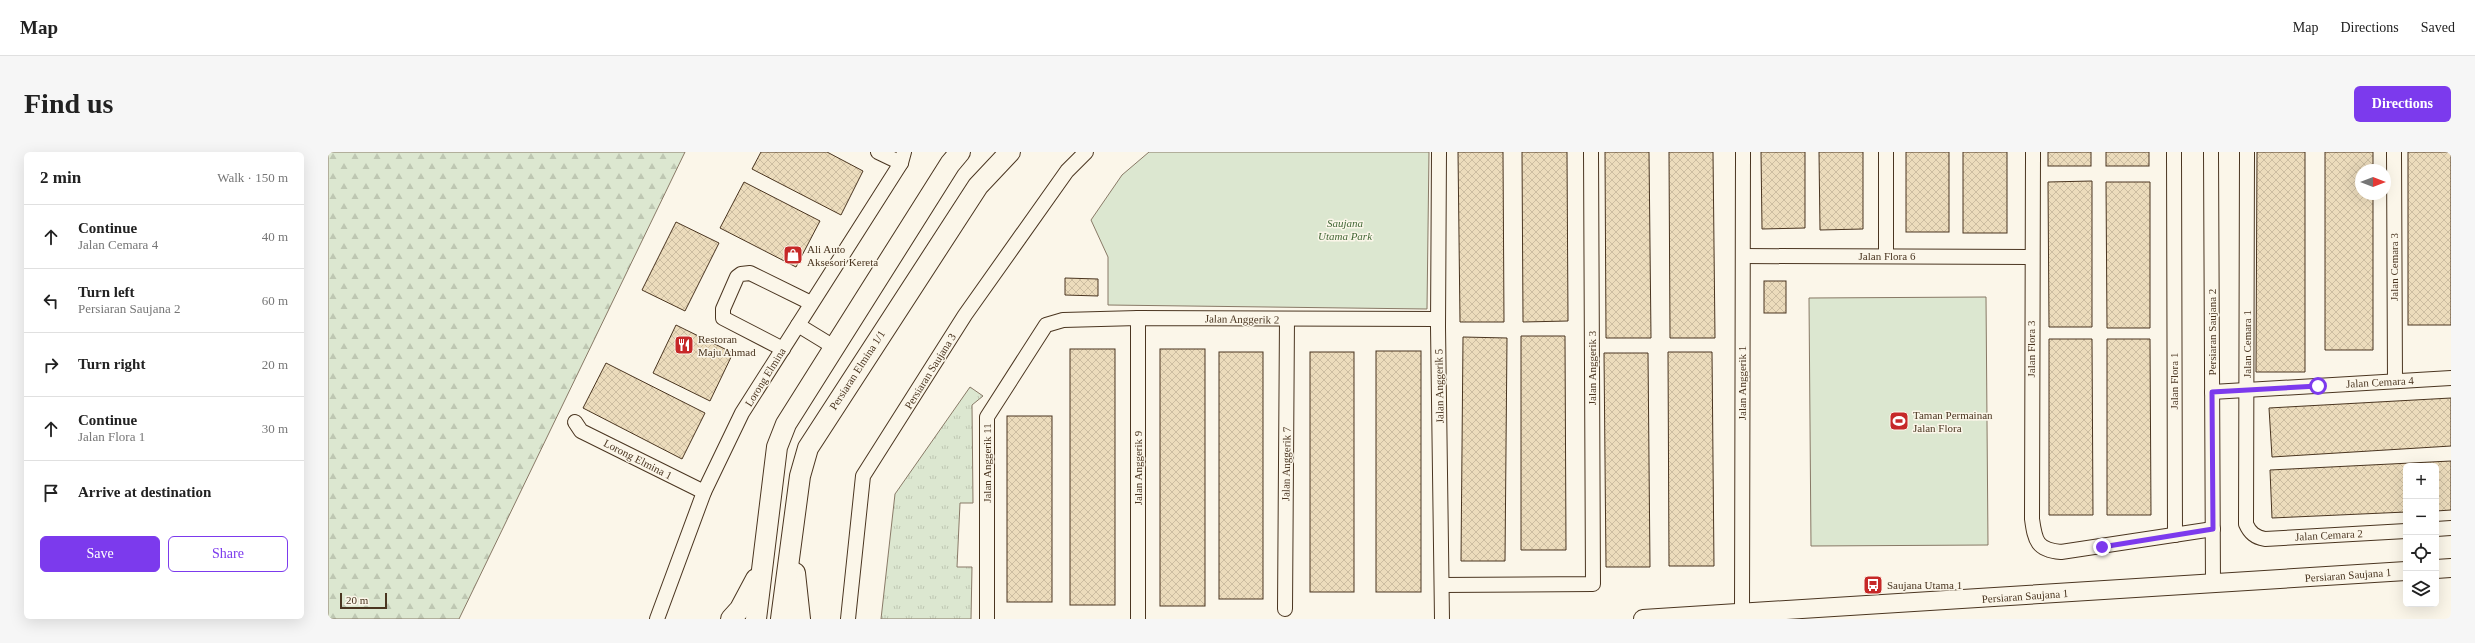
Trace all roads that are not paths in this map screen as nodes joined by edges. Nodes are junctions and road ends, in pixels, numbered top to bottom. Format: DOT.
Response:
graph roads {
  1 [pos="878,152"];
  2 [pos="960,152"];
  3 [pos="1010,152"];
  4 [pos="1086,152"];
  5 [pos="1439,152"];
  6 [pos="1590,152"];
  7 [pos="1743,152"];
  8 [pos="1886,152"];
  9 [pos="2032,152"];
  10 [pos="2174,152"];
  11 [pos="2211,152"];
  12 [pos="2247,152"];
  13 [pos="2394,152"];
  14 [pos="903,157"];
  15 [pos="1743,256"];
  16 [pos="1886,256"];
  17 [pos="2031,257"];
  18 [pos="811,303"];
  19 [pos="1138,318"];
  20 [pos="1287,319"];
  21 [pos="1438,319"];
  22 [pos="798,325"];
  23 [pos="1046,325"];
  24 [pos="834,347"];
  25 [pos="783,349"];
  26 [pos="2451,378"];
  27 [pos="2394,382"];
  28 [pos="2247,390"];
  29 [pos="2212,392"];
  30 [pos="575,422"];
  31 [pos="704,492"];
  32 [pos="2451,528"];
  33 [pos="792,529"];
  34 [pos="2213,529"];
  35 [pos="2439,529"];
  36 [pos="2403,531"];
  37 [pos="2252,534"];
  38 [pos="2175,535"];
  39 [pos="763,561"];
  40 [pos="2451,568"];
  41 [pos="2439,569"];
  42 [pos="2403,571"];
  43 [pos="2213,584"];
  44 [pos="1442,585"];
  45 [pos="1285,609"];
  46 [pos="1742,614"];
  47 [pos="1806,614"];
  48 [pos="657,619"];
  49 [pos="731,619"];
  50 [pos="756,619"];
  51 [pos="781,619"];
  52 [pos="800,619"];
  53 [pos="848,619"];
  54 [pos="987,619"];
  55 [pos="1138,619"];
  56 [pos="1442,619"];
  57 [pos="1643,619"];
  1 -- 14 [label="street"];
  2 -- 24 [label="main road"];
  3 -- 33 [label="main road, Persiaran Elmina 1/1"];
  4 -- 53 [label="street, Persiaran Saujana 3"];
  5 -- 21 [label="street, Jalan Anggerik 5"];
  6 -- 44 [label="street, Jalan Anggerik 3"];
  7 -- 15 [label="street, Jalan Anggerik 1"];
  8 -- 16 [label="street"];
  9 -- 17 [label="street, Jalan Flora 3"];
  10 -- 38 [label="street, Jalan Flora 1"];
  11 -- 29 [label="street, Persiaran Saujana 2"];
  12 -- 28 [label="street, Jalan Cemara 1"];
  13 -- 27 [label="street, Jalan Cemara 3"];
  14 -- 18 [label="street, Lorong Elmina"];
  15 -- 16 [label="street, Jalan Flora 6"];
  15 -- 46 [label="street, Jalan Anggerik 1"];
  16 -- 17 [label="street, Jalan Flora 6"];
  17 -- 38 [label="street, Jalan Flora 3"];
  18 -- 22 [label="street, Lorong Elmina"];
  18 -- 25 [label="street"];
  19 -- 20 [label="street, Jalan Anggerik 2"];
  19 -- 23 [label="street, Jalan Anggerik 2"];
  19 -- 55 [label="street, Jalan Anggerik 9"];
  20 -- 21 [label="street, Jalan Anggerik 2"];
  20 -- 45 [label="street, Jalan Anggerik 7"];
  21 -- 44 [label="street, Jalan Anggerik 5"];
  22 -- 24 [label="street"];
  22 -- 25 [label="street, Lorong Elmina"];
  23 -- 54 [label="street, Jalan Anggerik 11"];
  24 -- 39 [label="main road"];
  25 -- 31 [label="street, Lorong Elmina"];
  26 -- 27 [label="street, Jalan Cemara 4"];
  27 -- 28 [label="street, Jalan Cemara 4"];
  28 -- 29 [label="street, Jalan Cemara 4"];
  28 -- 37 [label="street, Jalan Cemara 1"];
  29 -- 34 [label="street, Persiaran Saujana 2"];
  30 -- 31 [label="street, Lorong Elmina 1"];
  31 -- 48 [label="street, Lorong Elmina"];
  32 -- 35 [label="street"];
  33 -- 51 [label="main road, Persiaran Elmina 1/1"];
  33 -- 52 [label="main road"];
  34 -- 38 [label="street"];
  34 -- 43 [label="street, Persiaran Saujana 2"];
  36 -- 37 [label="street, Jalan Cemara 2"];
  39 -- 49 [label="main road"];
  39 -- 50 [label="main road"];
  40 -- 41 [label="street"];
  42 -- 43 [label="street, Persiaran Saujana 1"];
  43 -- 47 [label="street, Persiaran Saujana 1"];
  44 -- 56 [label="street, Jalan Anggerik 5"];
  46 -- 47 [label="street, Persiaran Saujana 1"];
  46 -- 57 [label="street, Persiaran Saujana 1"];
}
